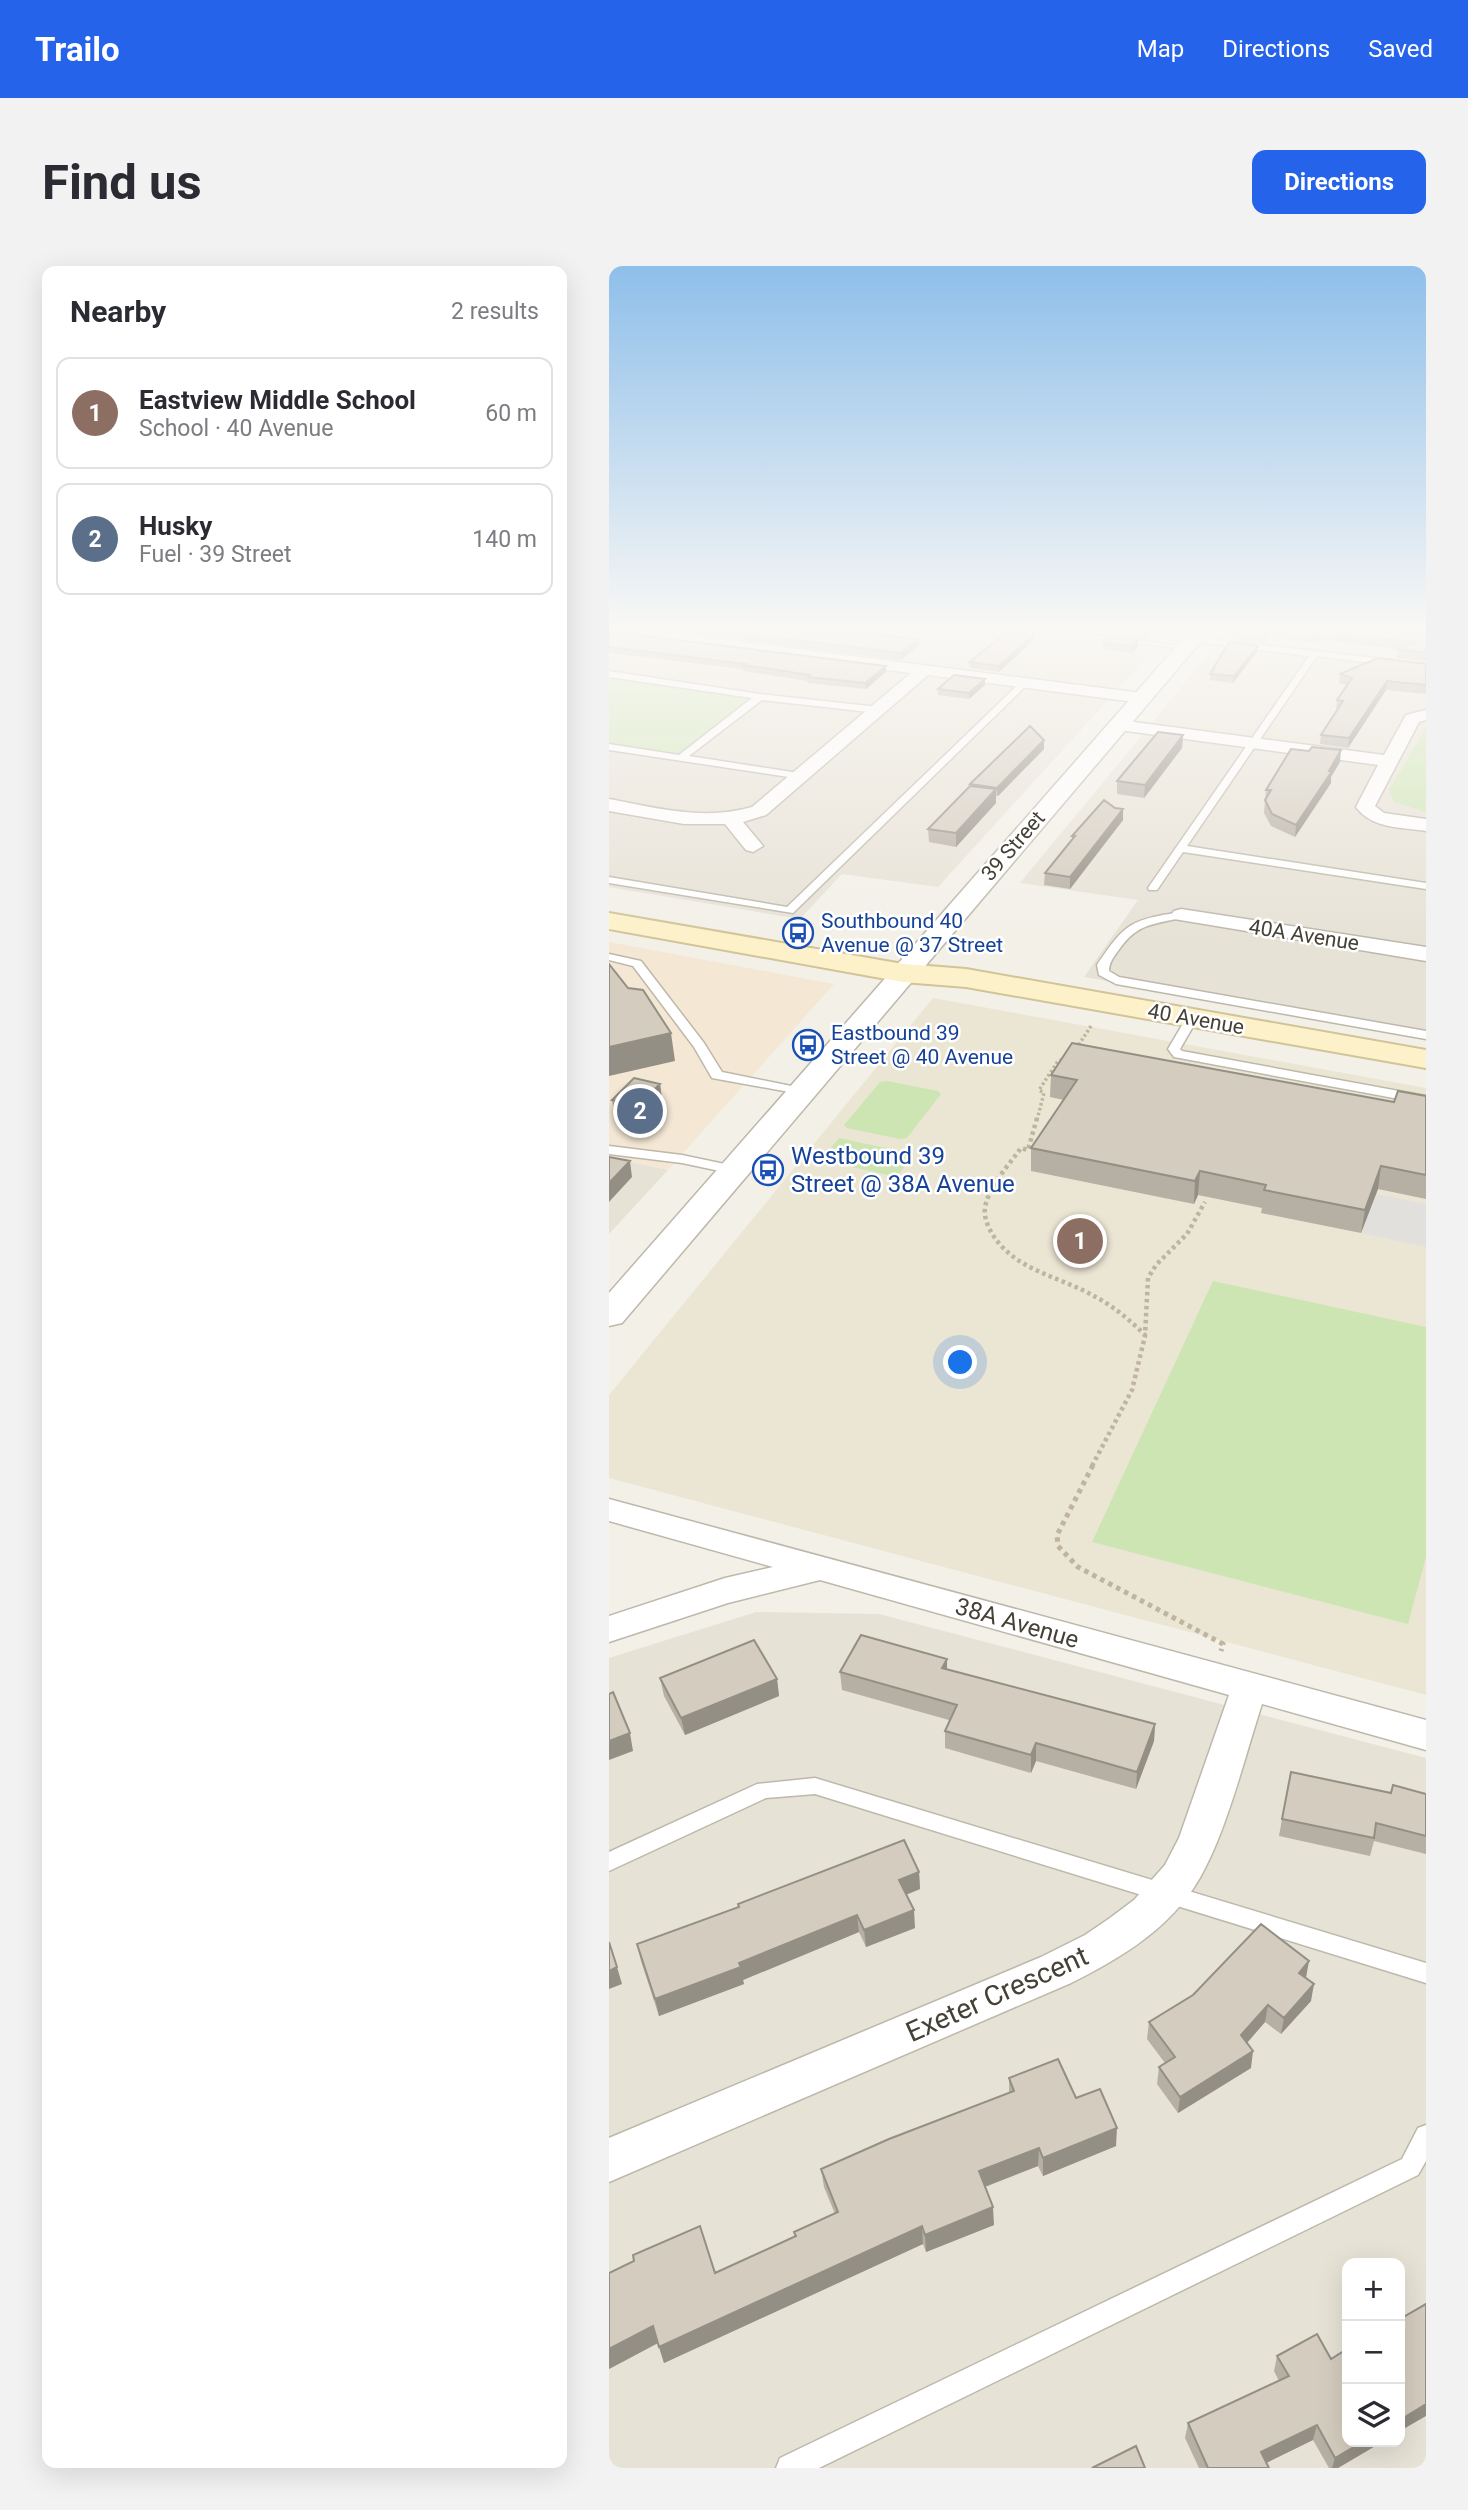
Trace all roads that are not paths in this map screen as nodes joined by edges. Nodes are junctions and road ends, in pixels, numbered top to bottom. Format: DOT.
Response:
graph roads {
  1 [pos="711,735"];
  2 [pos="849,735"];
  3 [pos="971,735"];
  4 [pos="1111,735"];
  5 [pos="1192,735"];
  6 [pos="1260,735"];
  7 [pos="1403,735"];
  8 [pos="1254,743"];
  9 [pos="609,747"];
  10 [pos="682,757"];
  11 [pos="1388,761"];
  12 [pos="802,776"];
  13 [pos="609,805"];
  14 [pos="731,819"];
  15 [pos="1426,825"];
  16 [pos="753,846"];
  17 [pos="1180,848"];
  18 [pos="609,880"];
  19 [pos="1426,886"];
  20 [pos="1153,888"];
  21 [pos="609,908"];
  22 [pos="1181,915"];
  23 [pos="609,921"];
  24 [pos="1426,954"];
  25 [pos="609,957"];
  26 [pos="908,968"];
  27 [pos="1192,1018"];
  28 [pos="1426,1035"];
  29 [pos="1426,1059"];
  30 [pos="801,1092"];
  31 [pos="1426,1100"];
  32 [pos="609,1150"];
  33 [pos="734,1170"];
  34 [pos="609,1315"];
  35 [pos="609,1510"];
  36 [pos="823,1569"];
  37 [pos="609,1629"];
  38 [pos="1250,1687"];
  39 [pos="1426,1735"];
  40 [pos="609,1862"];
  41 [pos="1166,1893"];
  42 [pos="1426,1973"];
  43 [pos="1426,2136"];
  44 [pos="609,2160"];
  45 [pos="790,2468"];
  1 -- 10 [label="lane"];
  2 -- 12 [label="street"];
  3 -- 18 [label="lane"];
  4 -- 26 [label="street, 39 Street"];
  5 -- 8 [label="street"];
  6 -- 8 [label="lane"];
  7 -- 11 [label="street"];
  8 -- 11 [label="street"];
  8 -- 17 [label="lane"];
  9 -- 10 [label="lane"];
  10 -- 12 [label="lane"];
  11 -- 15 [label="street"];
  12 -- 14 [label="street"];
  13 -- 14 [label="street"];
  14 -- 16 [label="street"];
  17 -- 19 [label="lane"];
  17 -- 20 [label="lane"];
  21 -- 26 [label="main road, 40 Avenue"];
  22 -- 24 [label="street, 40A Avenue"];
  22 -- 28 [label="lane"];
  23 -- 26 [label="main road, 40 Avenue"];
  25 -- 30 [label="lane"];
  26 -- 27 [label="main road, 40 Avenue"];
  26 -- 30 [label="street, 39 Street"];
  27 -- 29 [label="main road, 40 Avenue"];
  27 -- 31 [label="lane"];
  30 -- 33 [label="street, 39 Street"];
  32 -- 33 [label="lane"];
  33 -- 34 [label="street, 39 Street"];
  35 -- 36 [label="street, 38A Avenue"];
  36 -- 37 [label="street"];
  36 -- 38 [label="street, 38A Avenue"];
  38 -- 39 [label="street, 38A Avenue"];
  38 -- 41 [label="street, Exeter Crescent"];
  40 -- 41 [label="lane"];
  41 -- 42 [label="lane"];
  41 -- 44 [label="street, Exeter Crescent"];
  43 -- 45 [label="lane"];
}
